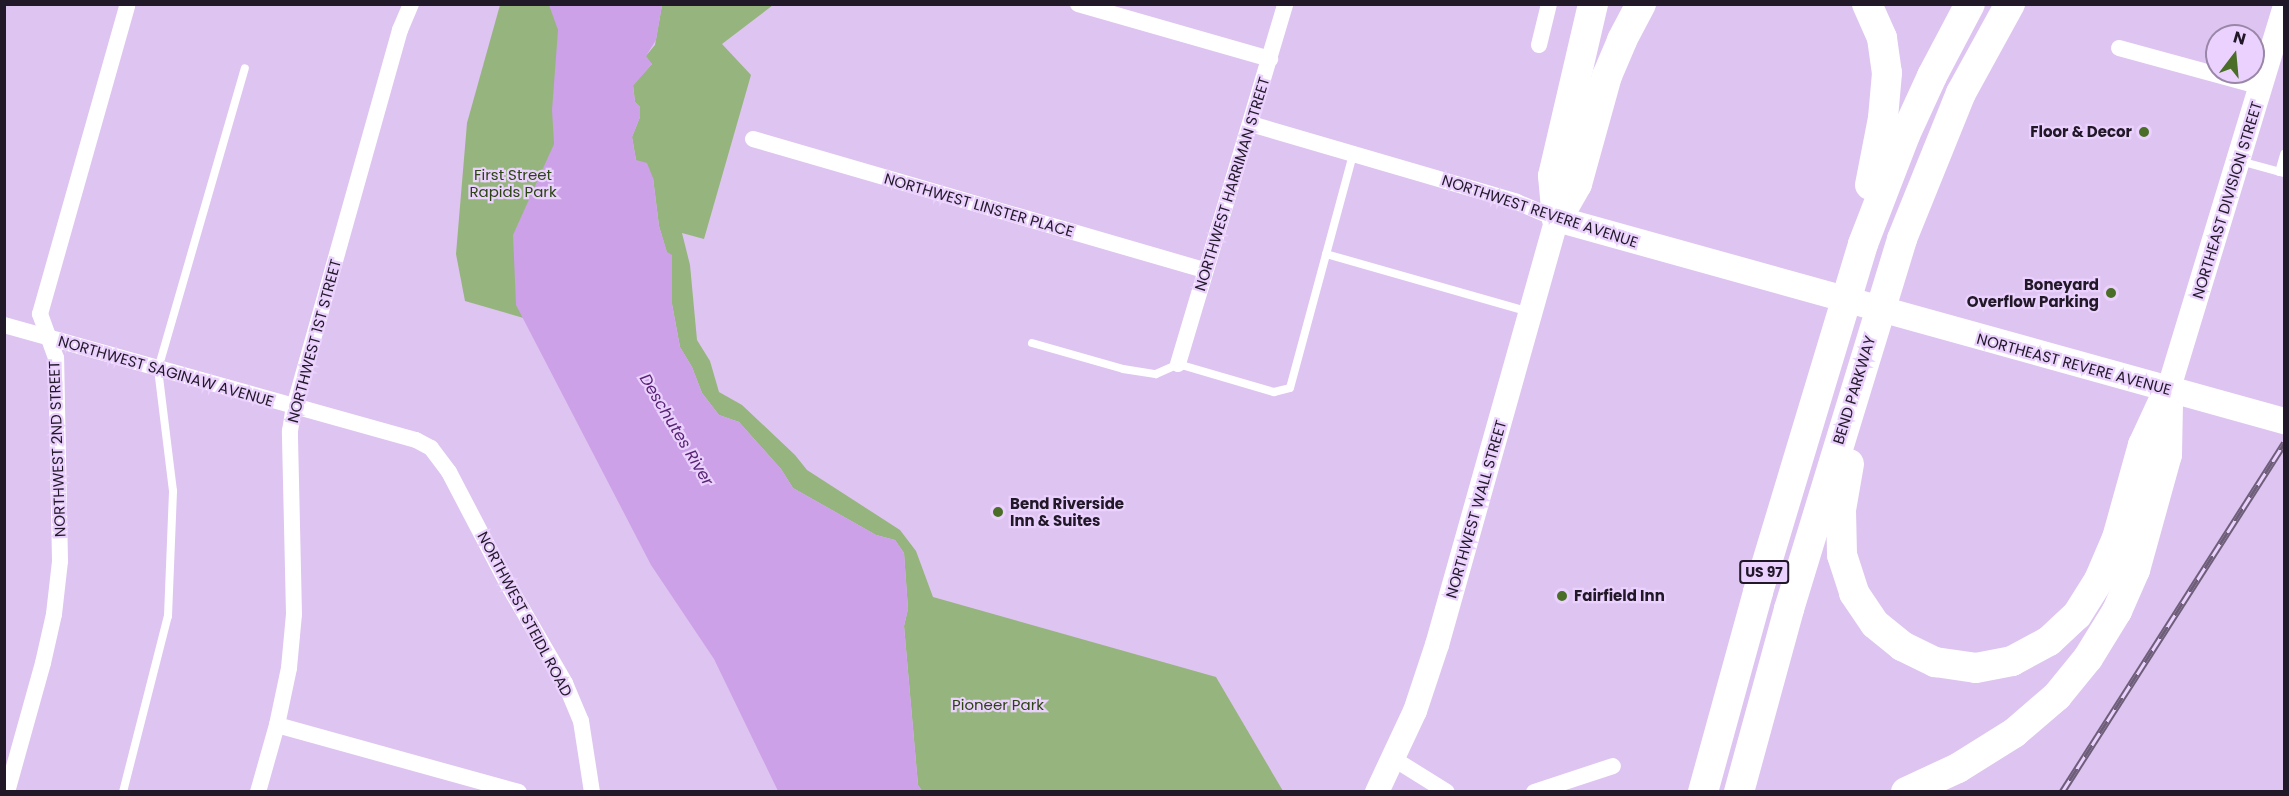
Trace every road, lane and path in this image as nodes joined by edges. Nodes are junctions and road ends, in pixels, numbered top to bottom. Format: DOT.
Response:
graph roads {
  1 [pos="411,4"];
  2 [pos="1078,4"];
  3 [pos="1285,4"];
  4 [pos="1549,4"];
  5 [pos="1593,4"];
  6 [pos="1641,4"];
  7 [pos="1867,4"];
  8 [pos="1970,4"];
  9 [pos="2010,4"];
  10 [pos="127,6"];
  11 [pos="2284,9"];
  12 [pos="1539,45"];
  13 [pos="2119,48"];
  14 [pos="1270,59"];
  15 [pos="245,68"];
  16 [pos="2262,87"];
  17 [pos="1251,124"];
  18 [pos="753,139"];
  19 [pos="1353,153"];
  20 [pos="2284,154"];
  21 [pos="2239,160"];
  22 [pos="2282,172"];
  23 [pos="1557,219"];
  24 [pos="1862,248"];
  25 [pos="1326,254"];
  26 [pos="1205,270"];
  27 [pos="1864,306"];
  28 [pos="1531,313"];
  29 [pos="4,325"];
  30 [pos="48,337"];
  31 [pos="1032,343"];
  32 [pos="1178,364"];
  33 [pos="1861,367"];
  34 [pos="158,369"];
  35 [pos="2168,391"];
  36 [pos="294,407"];
  37 [pos="2284,421"];
  38 [pos="431,448"];
  39 [pos="278,725"];
  40 [pos="1394,759"];
  41 [pos="1613,766"];
  42 [pos="7,792"];
  43 [pos="123,792"];
  44 [pos="258,792"];
  45 [pos="519,792"];
  46 [pos="592,792"];
  47 [pos="1377,792"];
  48 [pos="1447,792"];
  49 [pos="1534,792"];
  50 [pos="1703,792"];
  51 [pos="1739,792"];
  52 [pos="1906,792"];
  1 -- 36 [label="street, NORTHWEST 1ST STREET"];
  2 -- 14 [label="street"];
  3 -- 14 [label="street, NORTHWEST HARRIMAN STREET"];
  4 -- 12 [label="street"];
  5 -- 23 [label="highway"];
  6 -- 23 [label="highway"];
  7 -- 24 [label="highway"];
  8 -- 24 [label="highway, US 97"];
  9 -- 33 [label="highway, BEND PARKWAY / US 97"];
  10 -- 30 [label="street, NORTHWEST 2ND STREET"];
  11 -- 16 [label="main road, NORTHEAST DIVISION STREET"];
  13 -- 16 [label="street"];
  14 -- 17 [label="street, NORTHWEST HARRIMAN STREET"];
  15 -- 34 [label="lane"];
  16 -- 21 [label="main road, NORTHEAST DIVISION STREET"];
  17 -- 19 [label="street, NORTHWEST REVERE AVENUE"];
  17 -- 26 [label="street, NORTHWEST HARRIMAN STREET"];
  18 -- 26 [label="street, NORTHWEST LINSTER PLACE"];
  19 -- 23 [label="street, NORTHWEST REVERE AVENUE"];
  19 -- 25 [label="lane"];
  20 -- 22 [label="lane"];
  21 -- 22 [label="lane"];
  21 -- 35 [label="main road, NORTHEAST DIVISION STREET"];
  23 -- 27 [label="main road, NORTHWEST REVERE AVENUE"];
  23 -- 28 [label="main road, NORTHWEST WALL STREET"];
  24 -- 50 [label="highway, US 97"];
  25 -- 28 [label="lane"];
  25 -- 32 [label="lane"];
  26 -- 32 [label="street, NORTHWEST HARRIMAN STREET"];
  27 -- 35 [label="main road, NORTHEAST REVERE AVENUE"];
  28 -- 40 [label="main road, NORTHWEST WALL STREET"];
  29 -- 30 [label="street, NORTHWEST SAGINAW AVENUE"];
  30 -- 34 [label="street, NORTHWEST SAGINAW AVENUE"];
  30 -- 42 [label="street, NORTHWEST 2ND STREET"];
  31 -- 32 [label="lane"];
  33 -- 35 [label="highway"];
  33 -- 51 [label="highway, BEND PARKWAY / US 97"];
  34 -- 36 [label="street, NORTHWEST SAGINAW AVENUE"];
  34 -- 43 [label="lane"];
  35 -- 37 [label="main road, NORTHEAST REVERE AVENUE"];
  35 -- 52 [label="highway"];
  36 -- 38 [label="street, NORTHWEST SAGINAW AVENUE"];
  36 -- 39 [label="street, NORTHWEST 1ST STREET"];
  38 -- 46 [label="street, NORTHWEST STEIDL ROAD"];
  39 -- 44 [label="street, NORTHWEST 1ST STREET"];
  39 -- 45 [label="street"];
  40 -- 47 [label="main road, NORTHWEST WALL STREET"];
  40 -- 48 [label="street"];
  41 -- 49 [label="street"];
}
